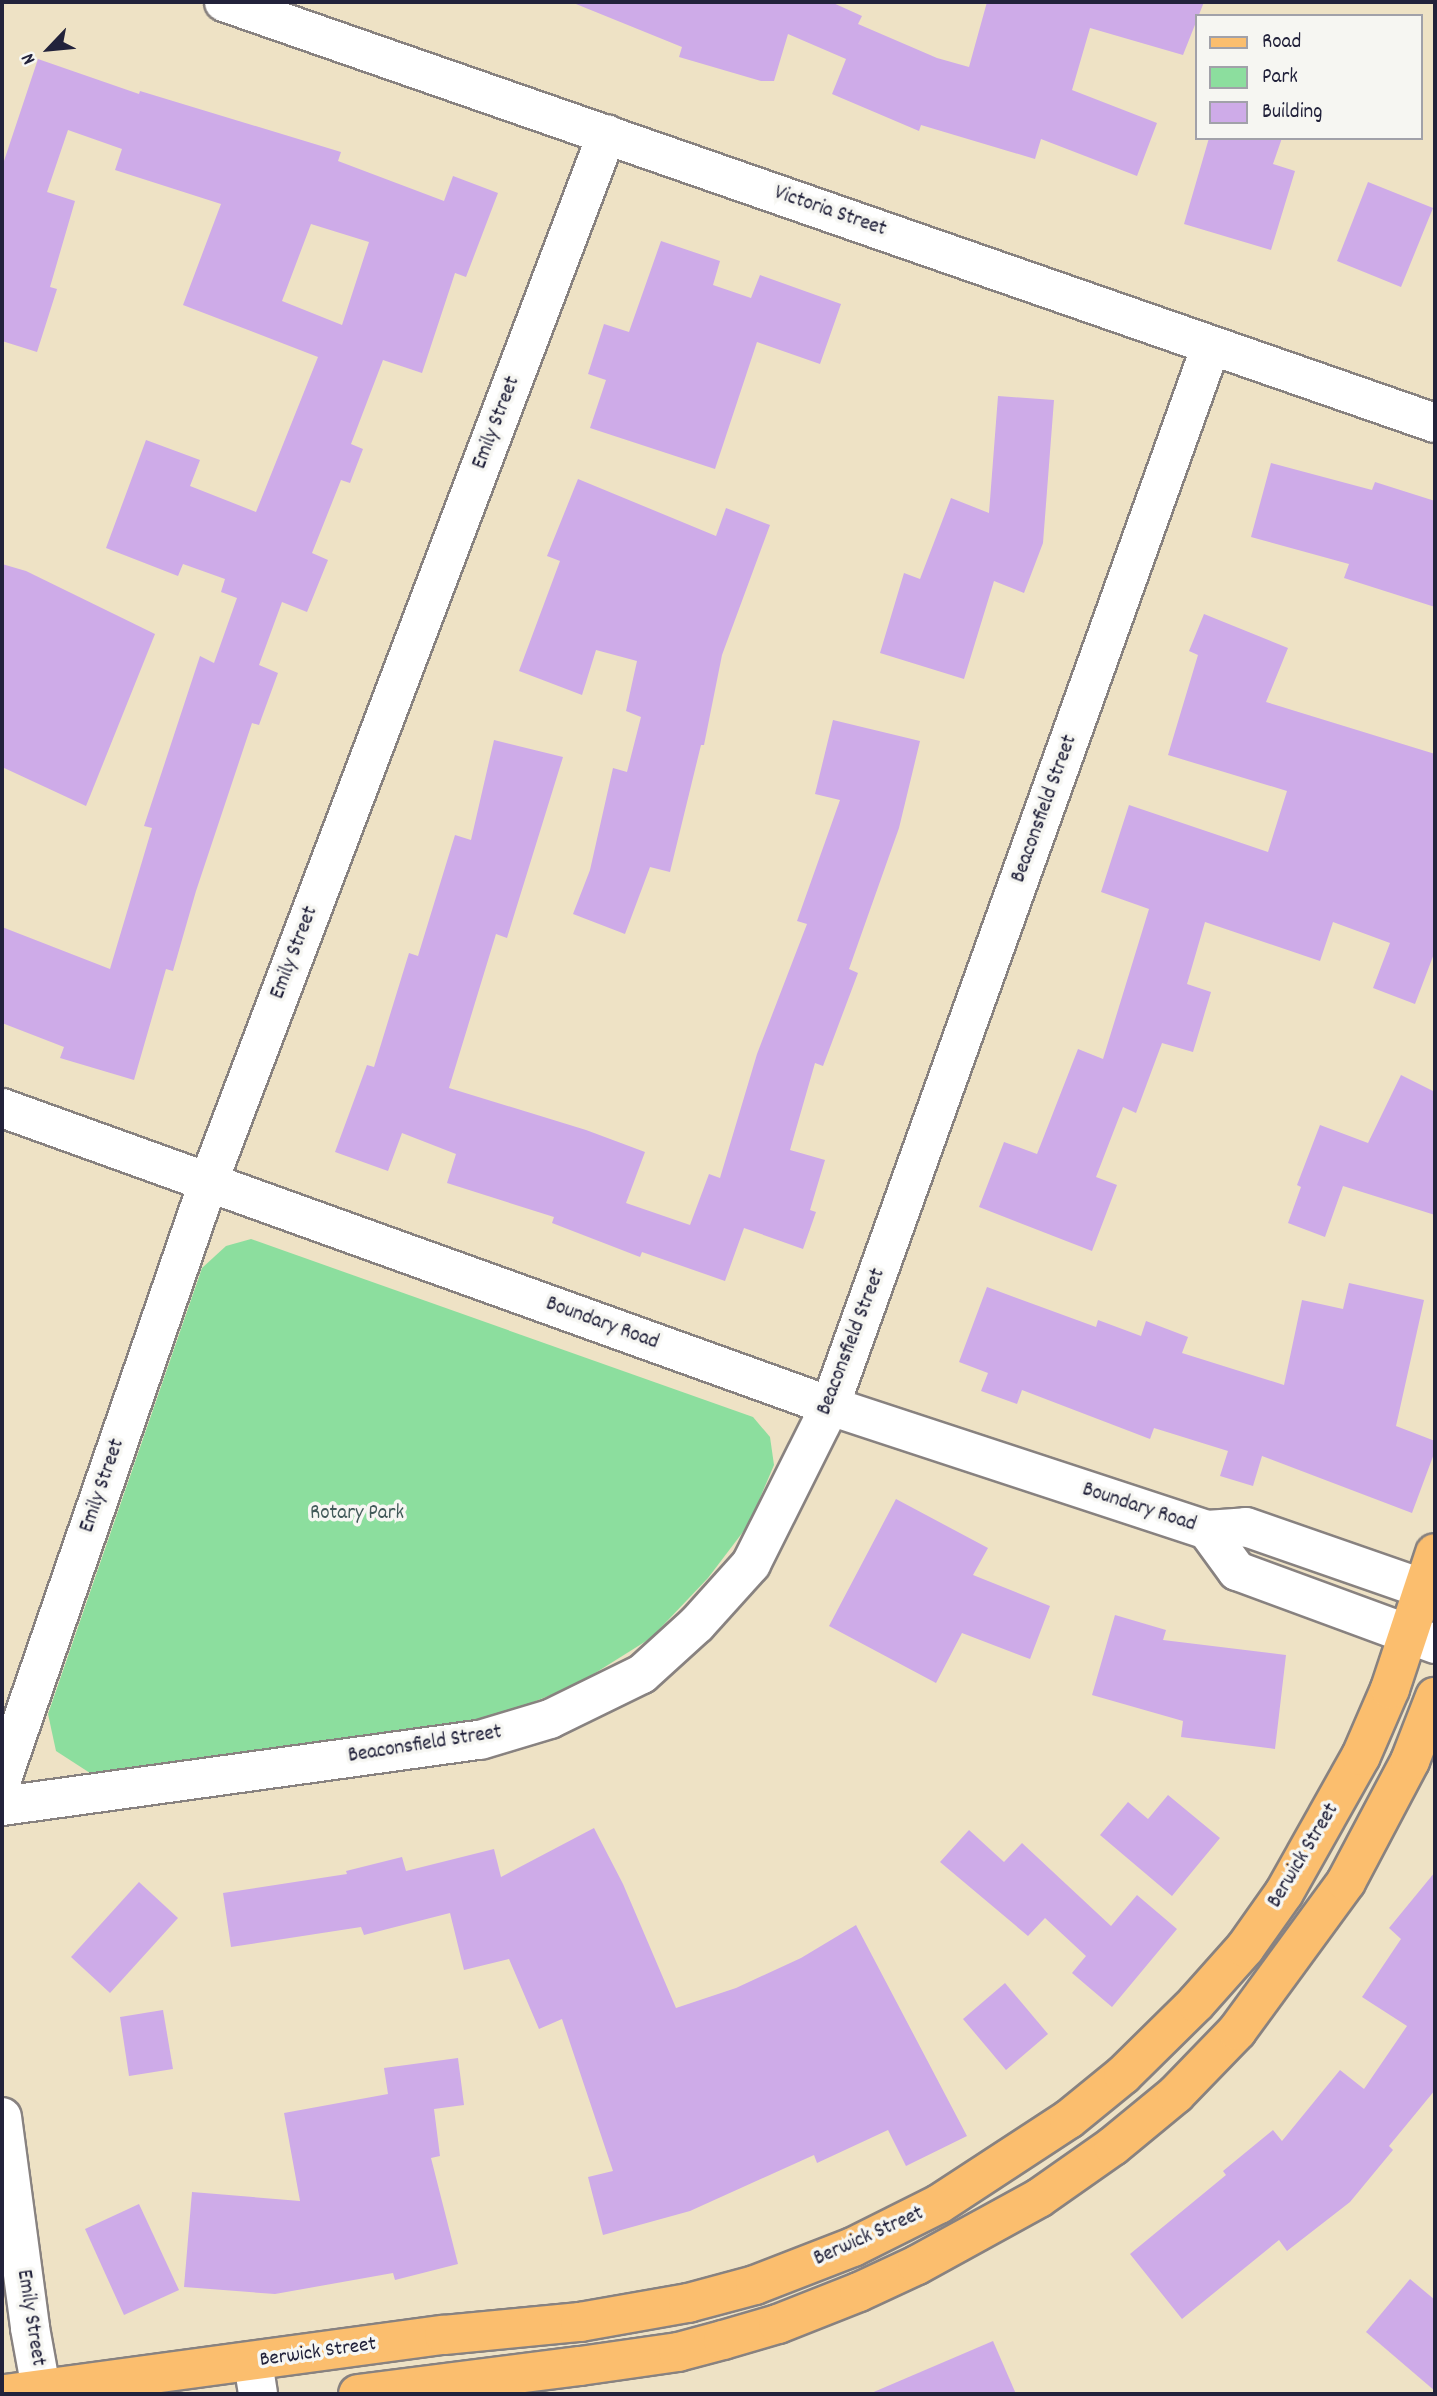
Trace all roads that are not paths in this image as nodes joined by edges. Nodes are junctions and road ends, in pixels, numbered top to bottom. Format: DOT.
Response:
graph roads {
  1 [pos="224,2"];
  2 [pos="607,134"];
  3 [pos="1211,346"];
  4 [pos="1435,423"];
  5 [pos="2,1108"];
  6 [pos="208,1183"];
  7 [pos="830,1406"];
  8 [pos="1207,1530"];
  9 [pos="1432,1578"];
  10 [pos="1421,1640"];
  11 [pos="1435,1697"];
  12 [pos="2,1779"];
  13 [pos="2,1806"];
  14 [pos="2,2117"];
  15 [pos="255,2378"];
  16 [pos="30,2393"];
  17 [pos="358,2394"];
  1 -- 2 [label="street, Victoria Street"];
  2 -- 3 [label="street, Victoria Street"];
  2 -- 6 [label="street, Emily Street"];
  3 -- 4 [label="street, Victoria Street"];
  3 -- 7 [label="street, Beaconsfield Street"];
  5 -- 6 [label="street, Boundary Road"];
  6 -- 7 [label="street, Boundary Road"];
  6 -- 12 [label="street, Emily Street"];
  7 -- 8 [label="street, Boundary Road"];
  7 -- 13 [label="street, Beaconsfield Street"];
  8 -- 9 [label="street, Boundary Road"];
  8 -- 10 [label="street, Boundary Road"];
  9 -- 10 [label="main road, Berwick Street"];
  10 -- 15 [label="main road, Berwick Street"];
  11 -- 17 [label="main road, Berwick Street"];
  14 -- 16 [label="street, Emily Street"];
  15 -- 16 [label="main road, Berwick Street"];
}
